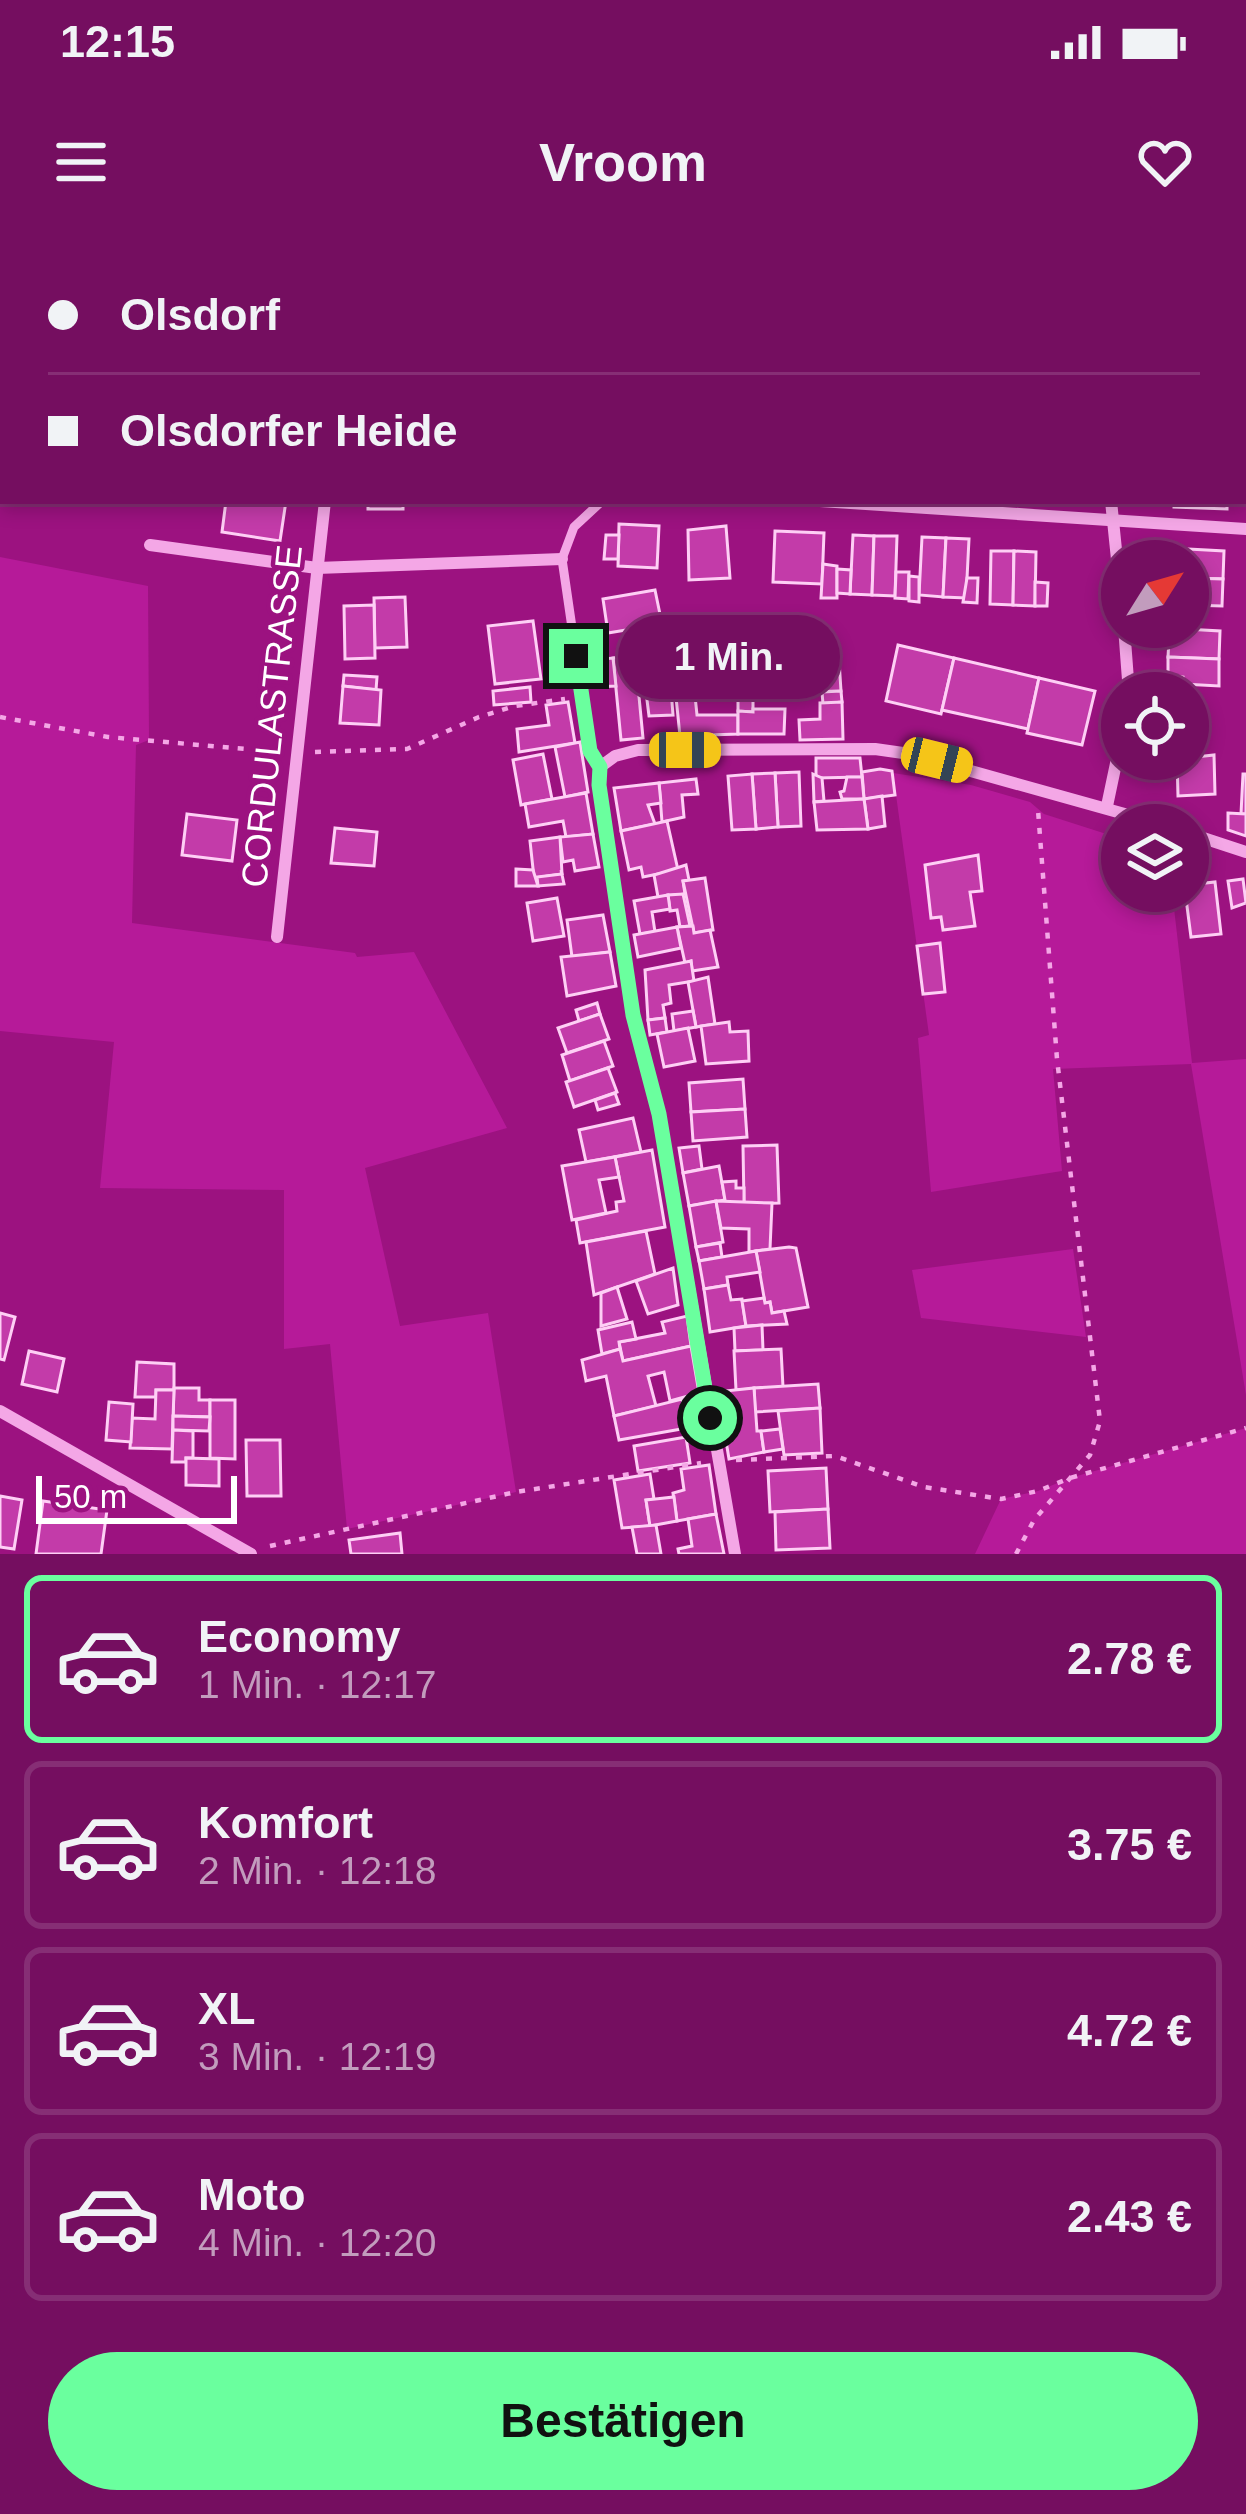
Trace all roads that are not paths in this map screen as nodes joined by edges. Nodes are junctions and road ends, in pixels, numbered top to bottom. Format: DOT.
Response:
graph roads {
  1 [pos="325,504"];
  2 [pos="599,504"];
  3 [pos="871,504"];
  4 [pos="1111,504"];
  5 [pos="1111,518"];
  6 [pos="1246,530"];
  7 [pos="1114,540"];
  8 [pos="150,545"];
  9 [pos="562,559"];
  10 [pos="317,568"];
  11 [pos="600,767"];
  12 [pos="1101,804"];
  13 [pos="1209,840"];
  14 [pos="1246,852"];
  15 [pos="277,937"];
  16 [pos="0,1411"];
  17 [pos="249,1553"];
  18 [pos="735,1554"];
  1 -- 10 [label="street, CORDULASTRASSE"];
  2 -- 9 [label="lane"];
  3 -- 5 [label="street"];
  4 -- 5 [label="street"];
  5 -- 6 [label="street"];
  5 -- 7 [label="street"];
  8 -- 10 [label="street"];
  9 -- 10 [label="street"];
  9 -- 11 [label="lane"];
  10 -- 15 [label="street, CORDULASTRASSE"];
  11 -- 12 [label="street"];
  11 -- 18 [label="street"];
  13 -- 14 [label="street"];
  16 -- 17 [label="street"];
}
